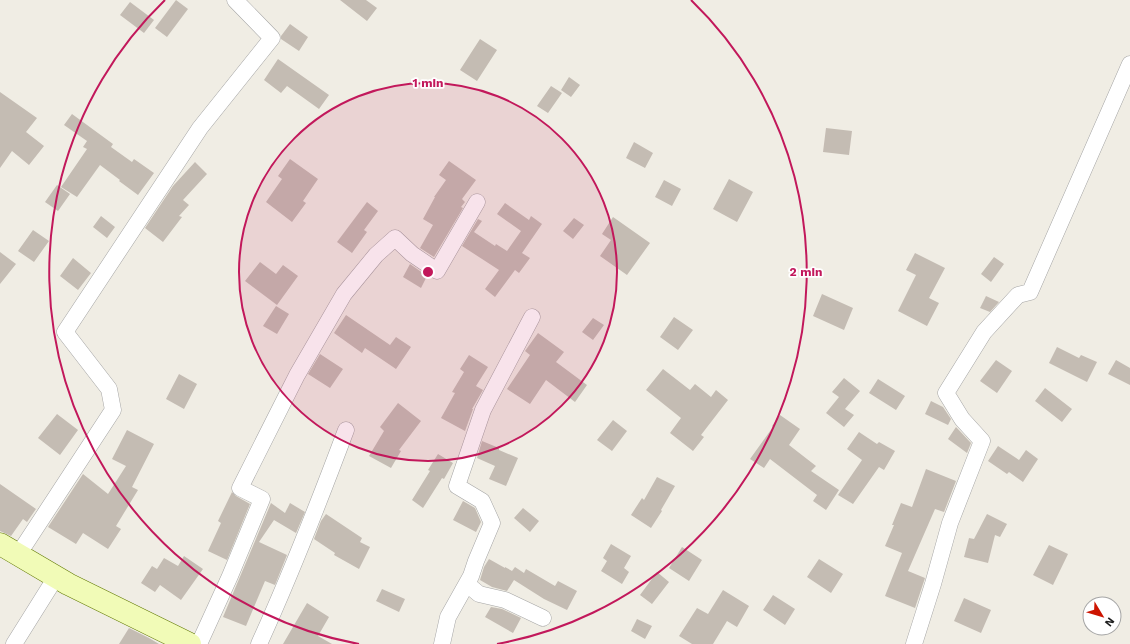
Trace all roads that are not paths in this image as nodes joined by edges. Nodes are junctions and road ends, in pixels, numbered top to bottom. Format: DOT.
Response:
graph roads {
  1 [pos="235,0"];
  2 [pos="1130,64"];
  3 [pos="477,202"];
  4 [pos="532,318"];
  5 [pos="346,430"];
  6 [pos="9,550"];
  7 [pos="56,578"];
  8 [pos="466,584"];
  9 [pos="543,618"];
  10 [pos="167,639"];
  11 [pos="14,644"];
  12 [pos="190,644"];
  13 [pos="199,644"];
  14 [pos="259,644"];
  15 [pos="442,644"];
  16 [pos="914,644"];
  1 -- 6 [label="street"];
  2 -- 16 [label="street"];
  3 -- 13 [label="street"];
  4 -- 8 [label="street"];
  5 -- 14 [label="street"];
  6 -- 7 [label="main road"];
  7 -- 10 [label="main road"];
  7 -- 11 [label="street"];
  8 -- 9 [label="street"];
  8 -- 15 [label="street"];
  10 -- 12 [label="main road"];
}
